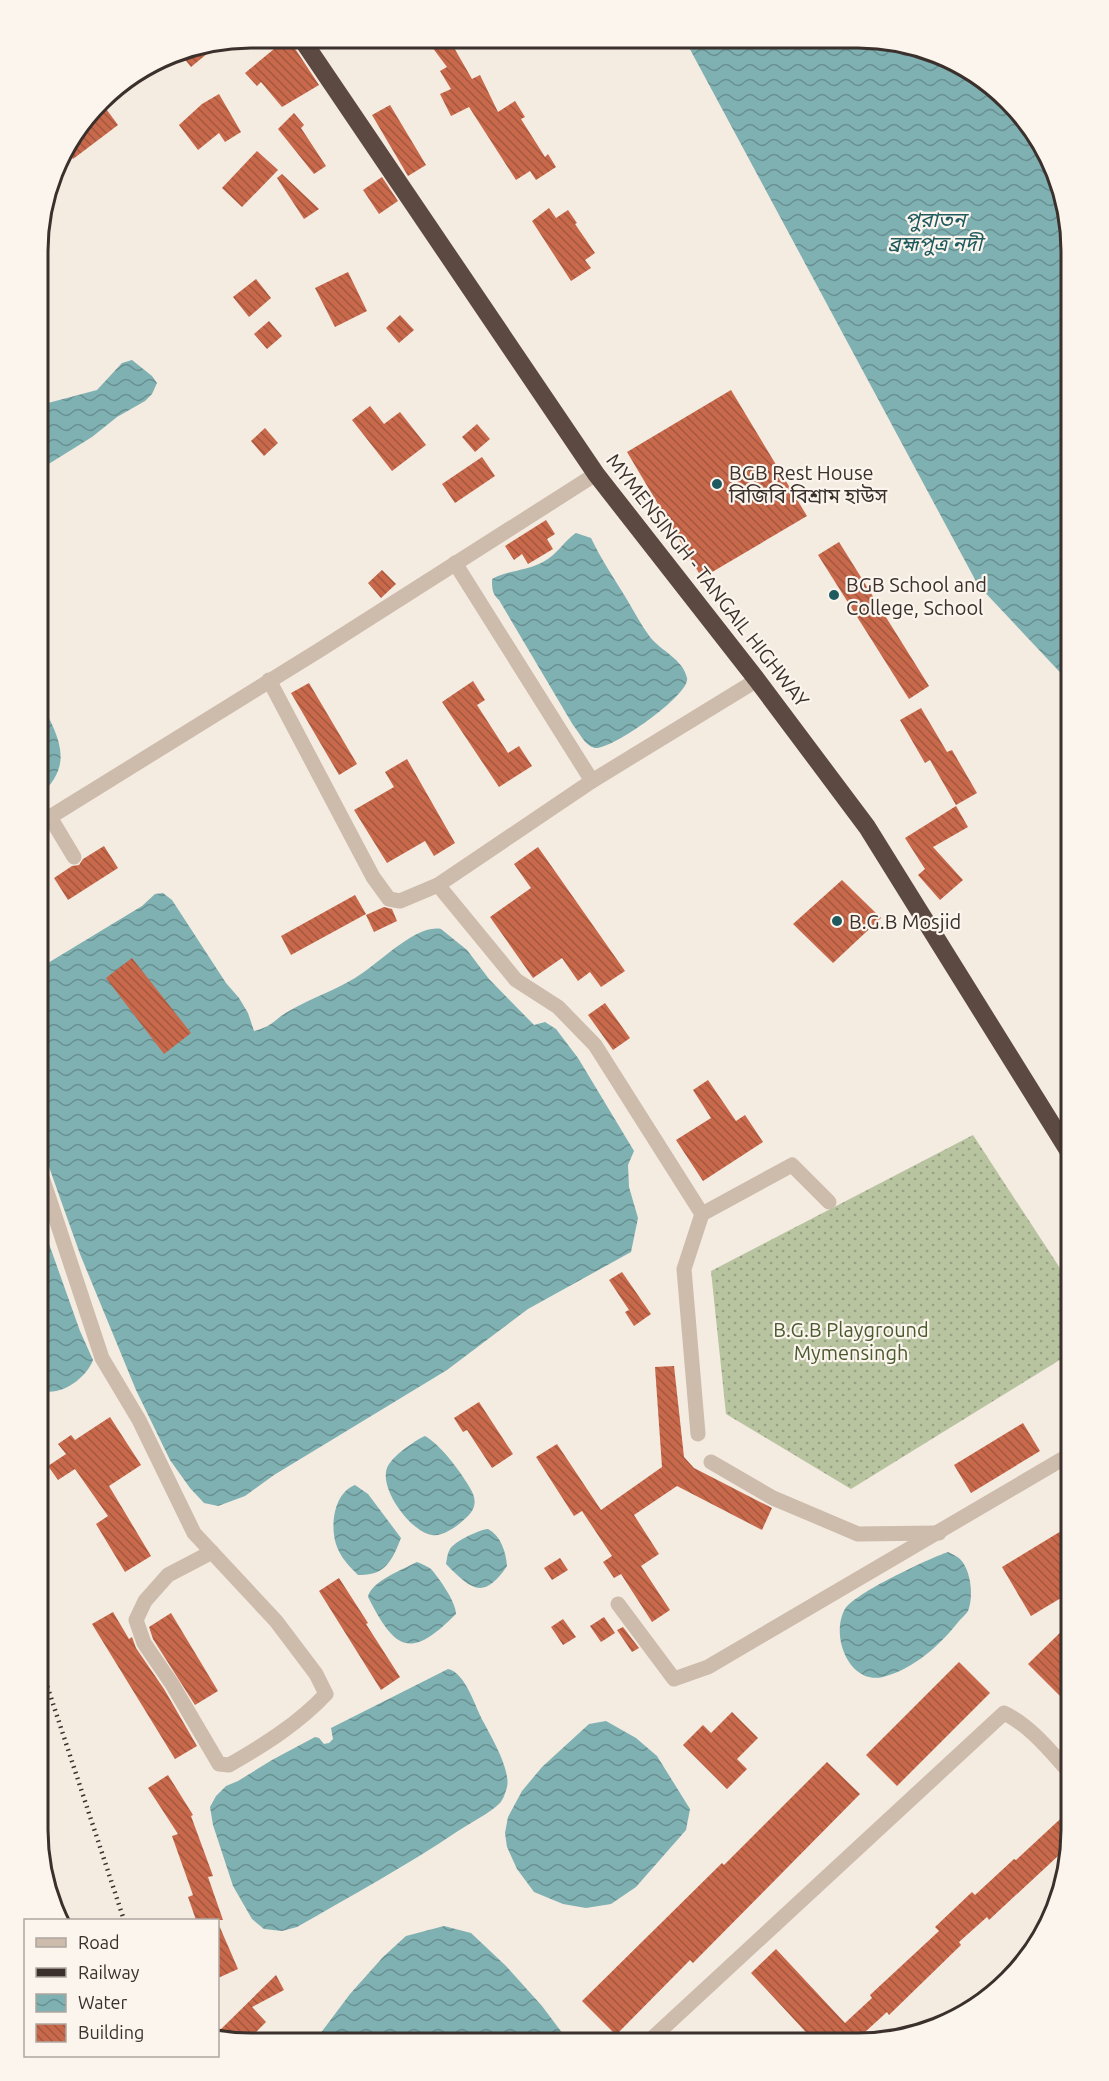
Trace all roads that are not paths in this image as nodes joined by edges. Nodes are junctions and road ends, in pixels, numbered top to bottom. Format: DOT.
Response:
graph roads {
  1 [pos="308,48"];
  2 [pos="596,474"];
  3 [pos="455,563"];
  4 [pos="269,680"];
  5 [pos="757,680"];
  6 [pos="592,781"];
  7 [pos="48,817"];
  8 [pos="48,824"];
  9 [pos="74,857"];
  10 [pos="438,885"];
  11 [pos="1061,1139"];
  12 [pos="48,1195"];
  13 [pos="829,1202"];
  14 [pos="702,1214"];
  15 [pos="698,1434"];
  16 [pos="1061,1460"];
  17 [pos="711,1462"];
  18 [pos="939,1533"];
  19 [pos="212,1552"];
  20 [pos="618,1604"];
  21 [pos="1061,1763"];
  22 [pos="658,2033"];
  1 -- 2 [label="highway, MYMENSINGH - TANGAIL HIGHWAY"];
  2 -- 3 [label="street"];
  2 -- 5 [label="highway, MYMENSINGH - TANGAIL HIGHWAY"];
  3 -- 4 [label="street"];
  3 -- 6 [label="street"];
  4 -- 7 [label="street"];
  4 -- 10 [label="street"];
  5 -- 6 [label="street"];
  5 -- 11 [label="highway, MYMENSINGH - TANGAIL HIGHWAY"];
  6 -- 10 [label="street"];
  8 -- 9 [label="street"];
  10 -- 14 [label="street"];
  12 -- 19 [label="street"];
  13 -- 14 [label="street"];
  14 -- 15 [label="street"];
  16 -- 18 [label="street"];
  17 -- 18 [label="street"];
  18 -- 20 [label="street"];
  19 -- 19 [label="street"];
  21 -- 22 [label="street"];
}
